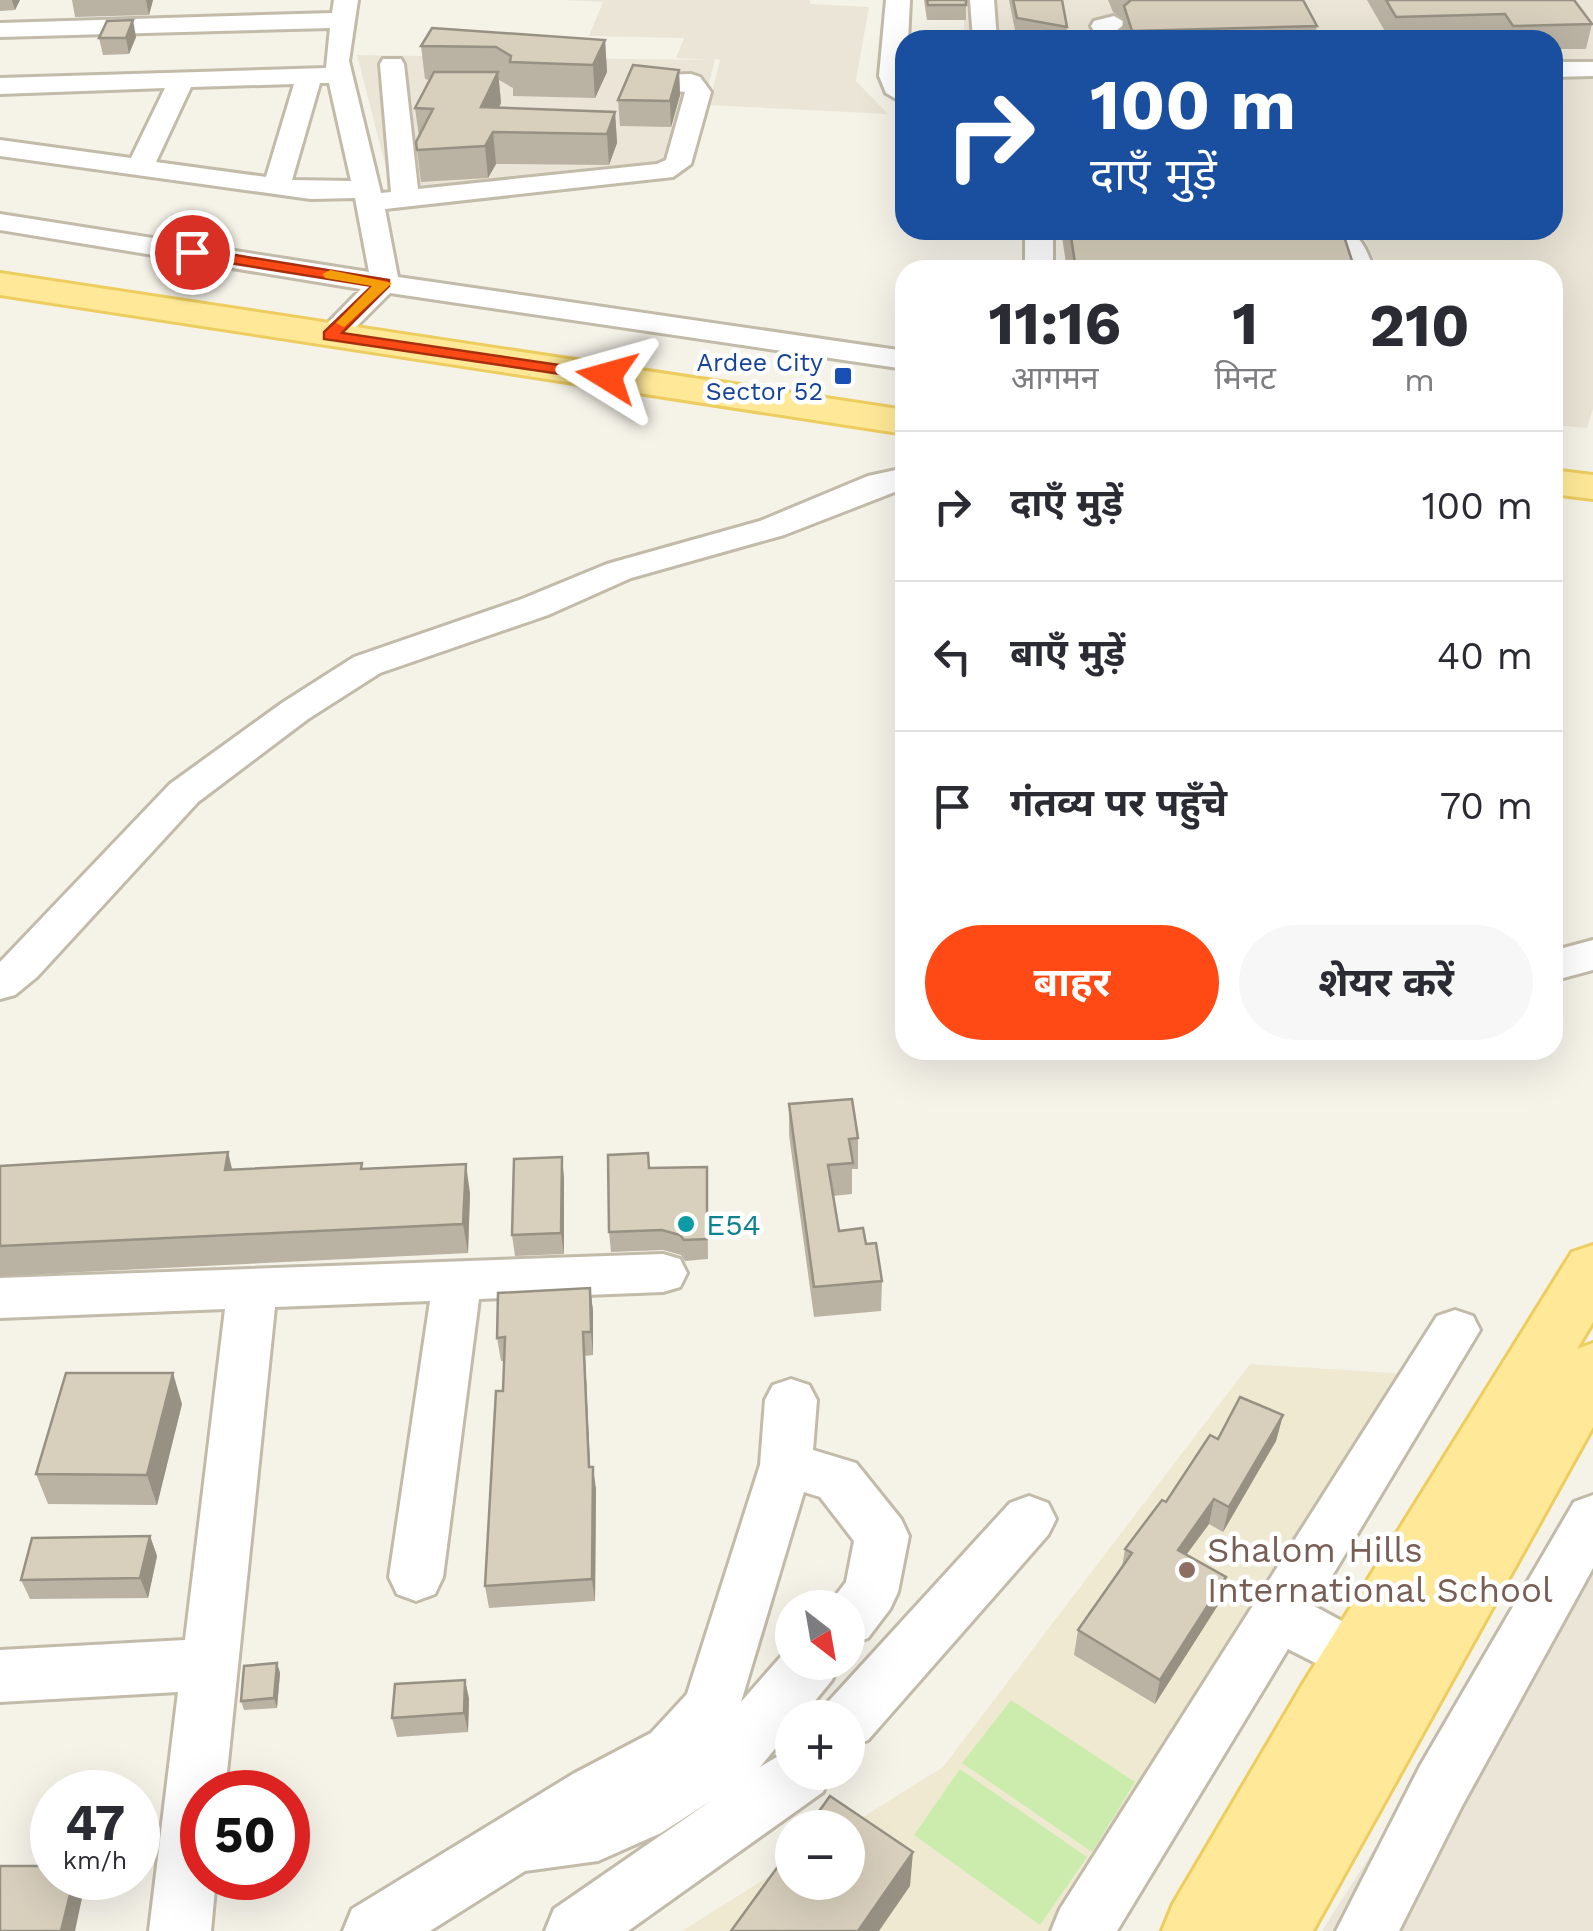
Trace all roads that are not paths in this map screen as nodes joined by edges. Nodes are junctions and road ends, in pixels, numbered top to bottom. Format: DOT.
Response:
graph roads {
  1 [pos="205,0"];
  2 [pos="898,0"];
  3 [pos="982,0"];
  4 [pos="344,10"];
  5 [pos="195,24"];
  6 [pos="0,30"];
  7 [pos="898,30"];
  8 [pos="984,30"];
  9 [pos="1593,69"];
  10 [pos="1563,70"];
  11 [pos="339,75"];
  12 [pos="308,76"];
  13 [pos="181,81"];
  14 [pos="401,81"];
  15 [pos="641,81"];
  16 [pos="0,86"];
  17 [pos="0,148"];
  18 [pos="140,168"];
  19 [pos="277,186"];
  20 [pos="368,196"];
  21 [pos="404,198"];
  22 [pos="0,222"];
  23 [pos="1343,240"];
  24 [pos="1356,260"];
  25 [pos="0,261"];
  26 [pos="384,283"];
  27 [pos="0,284"];
  28 [pos="342,325"];
  29 [pos="895,359"];
  30 [pos="895,395"];
  31 [pos="895,420"];
  32 [pos="895,480"];
  33 [pos="1563,483"];
  34 [pos="1593,487"];
  35 [pos="1563,511"];
  36 [pos="1593,514"];
  37 [pos="1593,954"];
  38 [pos="1563,963"];
  39 [pos="0,984"];
  40 [pos="1593,1268"];
  41 [pos="663,1273"];
  42 [pos="457,1281"];
  43 [pos="252,1288"];
  44 [pos="0,1298"];
  45 [pos="1455,1330"];
  46 [pos="1593,1369"];
  47 [pos="791,1400"];
  48 [pos="786,1465"];
  49 [pos="1593,1518"];
  50 [pos="1029,1519"];
  51 [pos="416,1578"];
  52 [pos="865,1599"];
  53 [pos="1278,1615"];
  54 [pos="1357,1658"];
  55 [pos="210,1664"];
  56 [pos="0,1676"];
  57 [pos="797,1680"];
  58 [pos="865,1702"];
  59 [pos="776,1790"];
  60 [pos="512,1845"];
  61 [pos="180,1931"];
  62 [pos="374,1931"];
  63 [pos="576,1931"];
  64 [pos="1082,1931"];
  65 [pos="1200,1931"];
  66 [pos="1272,1931"];
  67 [pos="1366,1931"];
  1 -- 5 [label="street"];
  2 -- 7 [label="street"];
  3 -- 8 [label="street"];
  4 -- 5 [label="street"];
  4 -- 11 [label="street"];
  5 -- 6 [label="street"];
  9 -- 10 [label="street"];
  11 -- 12 [label="street"];
  11 -- 20 [label="street"];
  12 -- 13 [label="street"];
  12 -- 19 [label="street"];
  13 -- 16 [label="street"];
  13 -- 18 [label="street"];
  14 -- 21 [label="street"];
  15 -- 21 [label="street"];
  17 -- 18 [label="street"];
  18 -- 19 [label="street"];
  19 -- 20 [label="street"];
  20 -- 21 [label="street"];
  20 -- 26 [label="street"];
  22 -- 26 [label="street"];
  23 -- 24 [label="street"];
  25 -- 28 [label="main road"];
  26 -- 28 [label="street"];
  26 -- 29 [label="street"];
  27 -- 28 [label="main road"];
  28 -- 30 [label="main road"];
  28 -- 31 [label="main road"];
  32 -- 39 [label="street"];
  33 -- 34 [label="main road"];
  35 -- 36 [label="main road"];
  37 -- 38 [label="street"];
  40 -- 54 [label="main road"];
  41 -- 42 [label="street"];
  42 -- 43 [label="street"];
  42 -- 51 [label="street"];
  43 -- 44 [label="street"];
  43 -- 55 [label="street"];
  45 -- 53 [label="street"];
  46 -- 66 [label="main road"];
  47 -- 48 [label="street"];
  48 -- 52 [label="street"];
  48 -- 60 [label="street"];
  49 -- 67 [label="street"];
  50 -- 58 [label="street"];
  53 -- 54 [label="street"];
  53 -- 64 [label="street"];
  54 -- 65 [label="main road"];
  55 -- 56 [label="street"];
  55 -- 61 [label="street"];
  57 -- 60 [label="street"];
  59 -- 63 [label="street"];
  60 -- 62 [label="street"];
}
